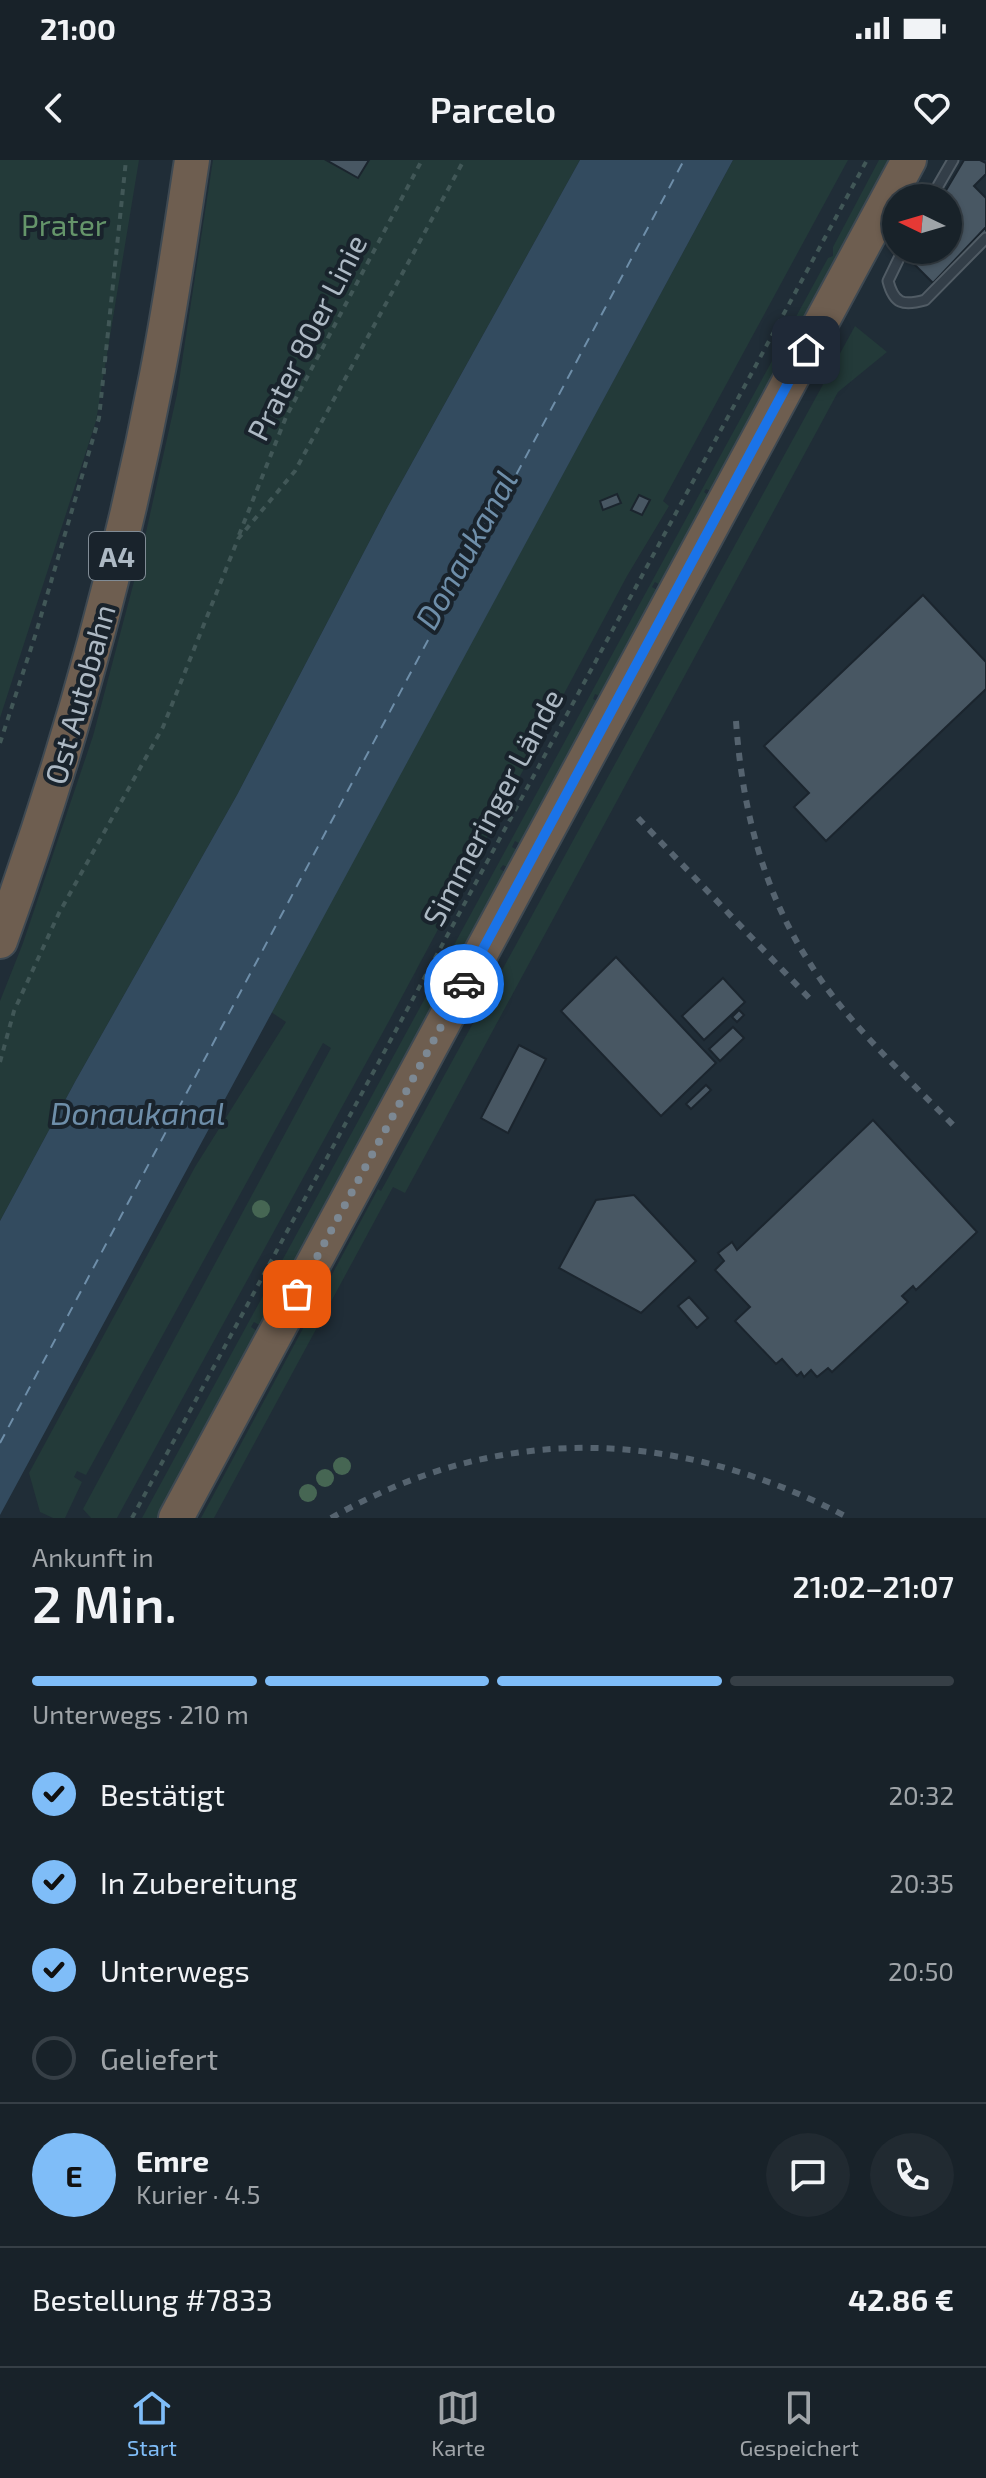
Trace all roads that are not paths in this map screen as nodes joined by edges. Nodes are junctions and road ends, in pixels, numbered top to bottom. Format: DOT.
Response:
graph roads {
  1 [pos="192,160"];
  2 [pos="909,160"];
  3 [pos="953,160"];
  4 [pos="939,184"];
  5 [pos="986,238"];
  6 [pos="962,262"];
  7 [pos="896,264"];
  8 [pos="960,264"];
  9 [pos="0,941"];
  10 [pos="176,1518"];
  1 -- 9 [label="highway, Ost Autobahn / A4"];
  2 -- 10 [label="highway"];
  3 -- 4 [label="lane"];
  5 -- 6 [label="lane"];
  7 -- 8 [label="lane"];
}
